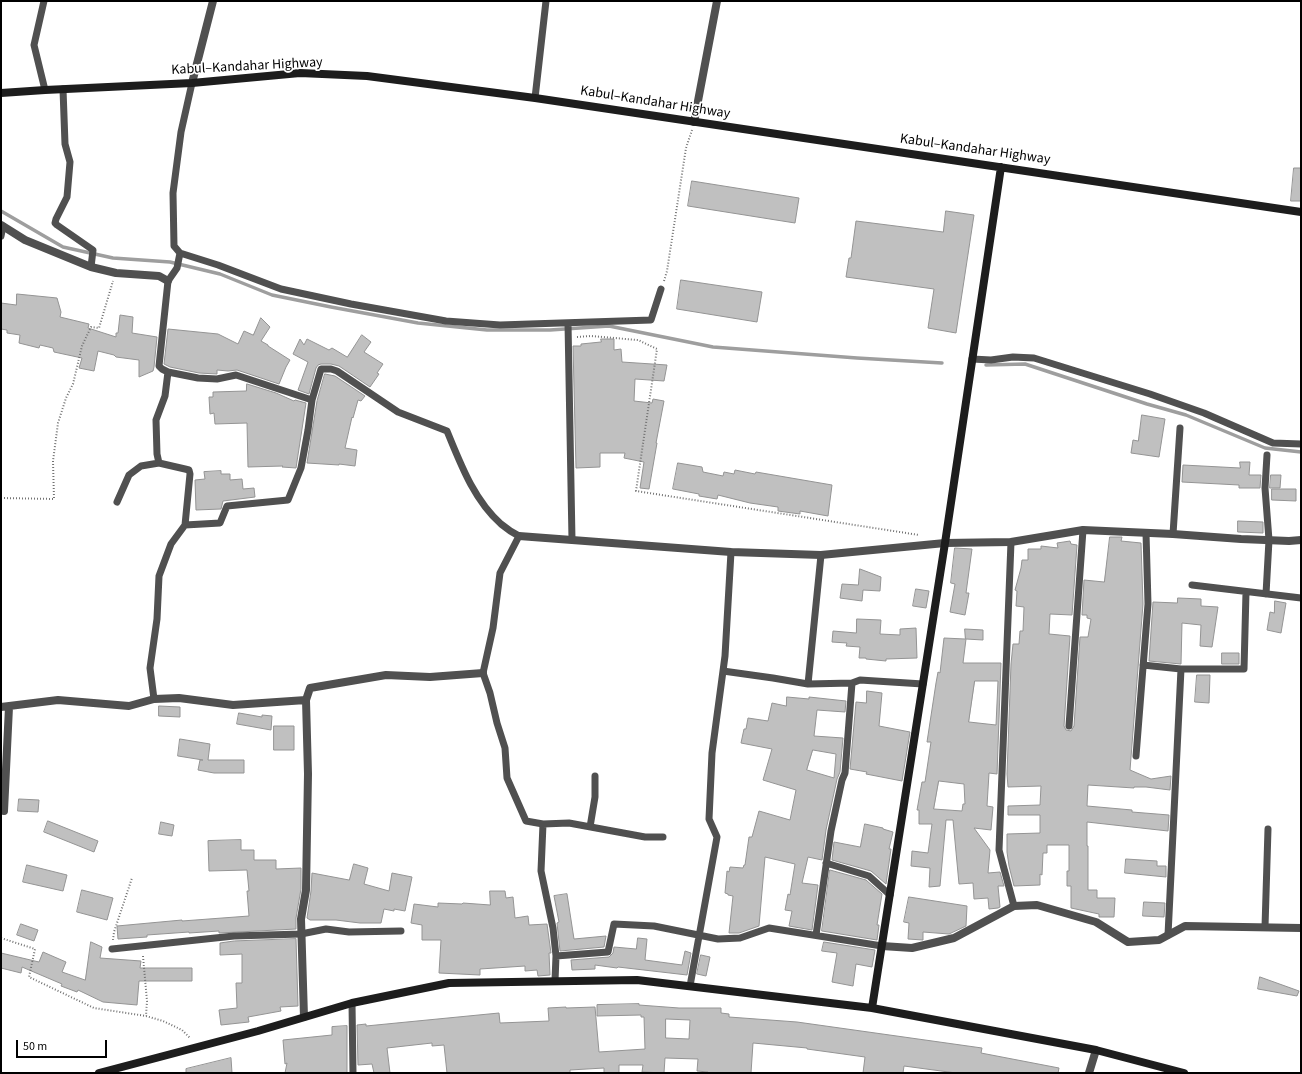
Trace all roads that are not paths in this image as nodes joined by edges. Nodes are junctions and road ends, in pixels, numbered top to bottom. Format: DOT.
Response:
graph roads {
  1 [pos="44,1"];
  2 [pos="213,1"];
  3 [pos="546,1"];
  4 [pos="717,1"];
  5 [pos="192,83"];
  6 [pos="63,89"];
  7 [pos="45,90"];
  8 [pos="1,93"];
  9 [pos="535,98"];
  10 [pos="694,122"];
  11 [pos="1001,167"];
  12 [pos="1301,212"];
  13 [pos="2,226"];
  14 [pos="1,236"];
  15 [pos="180,254"];
  16 [pos="91,267"];
  17 [pos="168,281"];
  18 [pos="661,289"];
  19 [pos="568,323"];
  20 [pos="972,359"];
  21 [pos="168,372"];
  22 [pos="312,400"];
  23 [pos="1180,428"];
  24 [pos="1301,444"];
  25 [pos="1267,455"];
  26 [pos="159,463"];
  27 [pos="117,502"];
  28 [pos="185,525"];
  29 [pos="1083,530"];
  30 [pos="1146,533"];
  31 [pos="1173,534"];
  32 [pos="519,536"];
  33 [pos="572,540"];
  34 [pos="1269,540"];
  35 [pos="1301,540"];
  36 [pos="1011,542"];
  37 [pos="945,543"];
  38 [pos="731,552"];
  39 [pos="822,554"];
  40 [pos="1192,585"];
  41 [pos="1246,592"];
  42 [pos="1266,594"];
  43 [pos="1301,598"];
  44 [pos="1143,665"];
  45 [pos="1181,669"];
  46 [pos="723,671"];
  47 [pos="482,673"];
  48 [pos="852,683"];
  49 [pos="808,684"];
  50 [pos="923,684"];
  51 [pos="154,699"];
  52 [pos="306,700"];
  53 [pos="5,707"];
  54 [pos="1069,726"];
  55 [pos="1136,756"];
  56 [pos="595,776"];
  57 [pos="4,811"];
  58 [pos="543,824"];
  59 [pos="590,827"];
  60 [pos="1268,829"];
  61 [pos="663,837"];
  62 [pos="826,863"];
  63 [pos="890,895"];
  64 [pos="1014,906"];
  65 [pos="1264,927"];
  66 [pos="1301,928"];
  67 [pos="401,931"];
  68 [pos="301,934"];
  69 [pos="816,935"];
  70 [pos="1168,935"];
  71 [pos="699,936"];
  72 [pos="882,946"];
  73 [pos="112,949"];
  74 [pos="556,956"];
  75 [pos="555,981"];
  76 [pos="690,986"];
  77 [pos="352,1003"];
  78 [pos="872,1008"];
  79 [pos="304,1017"];
  80 [pos="1096,1050"];
  81 [pos="99,1073"];
  82 [pos="353,1073"];
  83 [pos="1089,1073"];
  84 [pos="1184,1073"];
  1 -- 7 [label="lane"];
  2 -- 5 [label="street"];
  3 -- 9 [label="lane"];
  4 -- 10 [label="street"];
  5 -- 6 [label="street, Kabul–Kandahar Highway"];
  5 -- 9 [label="street, Kabul–Kandahar Highway"];
  5 -- 15 [label="lane"];
  6 -- 7 [label="street, Kabul–Kandahar Highway"];
  6 -- 16 [label="lane"];
  7 -- 8 [label="street, Kabul–Kandahar Highway"];
  9 -- 10 [label="street, Kabul–Kandahar Highway"];
  10 -- 11 [label="street, Kabul–Kandahar Highway"];
  11 -- 12 [label="street, Kabul–Kandahar Highway"];
  11 -- 20 [label="street"];
  13 -- 14 [label="lane"];
  13 -- 16 [label="street"];
  15 -- 17 [label="lane"];
  15 -- 19 [label="lane"];
  16 -- 17 [label="street"];
  17 -- 21 [label="lane"];
  18 -- 19 [label="lane"];
  19 -- 33 [label="lane"];
  20 -- 24 [label="lane"];
  20 -- 37 [label="street"];
  21 -- 22 [label="lane"];
  21 -- 26 [label="lane"];
  22 -- 28 [label="lane"];
  22 -- 32 [label="lane"];
  23 -- 31 [label="lane"];
  25 -- 34 [label="lane"];
  26 -- 27 [label="lane"];
  26 -- 28 [label="lane"];
  28 -- 51 [label="lane"];
  29 -- 30 [label="street"];
  29 -- 36 [label="street"];
  29 -- 54 [label="lane"];
  30 -- 31 [label="street"];
  30 -- 44 [label="lane"];
  31 -- 34 [label="street"];
  32 -- 33 [label="street"];
  32 -- 47 [label="lane"];
  33 -- 38 [label="street"];
  34 -- 35 [label="street"];
  34 -- 42 [label="lane"];
  36 -- 37 [label="street"];
  36 -- 64 [label="lane"];
  37 -- 39 [label="street"];
  37 -- 50 [label="street"];
  38 -- 39 [label="street"];
  38 -- 46 [label="lane"];
  39 -- 49 [label="lane"];
  40 -- 41 [label="lane"];
  41 -- 42 [label="lane"];
  41 -- 45 [label="lane"];
  42 -- 43 [label="lane"];
  44 -- 45 [label="lane"];
  44 -- 55 [label="lane"];
  45 -- 70 [label="lane"];
  46 -- 49 [label="lane"];
  46 -- 71 [label="lane"];
  47 -- 52 [label="street"];
  47 -- 58 [label="lane"];
  48 -- 49 [label="lane"];
  48 -- 50 [label="lane"];
  48 -- 62 [label="lane"];
  50 -- 63 [label="street"];
  51 -- 52 [label="street"];
  51 -- 53 [label="street"];
  52 -- 68 [label="street"];
  53 -- 57 [label="street"];
  56 -- 59 [label="lane"];
  58 -- 59 [label="lane"];
  58 -- 74 [label="lane"];
  59 -- 61 [label="lane"];
  60 -- 65 [label="lane"];
  62 -- 63 [label="lane"];
  62 -- 69 [label="lane"];
  63 -- 72 [label="street"];
  64 -- 70 [label="street"];
  64 -- 72 [label="street"];
  65 -- 66 [label="street"];
  65 -- 70 [label="street"];
  67 -- 68 [label="lane"];
  68 -- 73 [label="lane"];
  68 -- 79 [label="street"];
  69 -- 71 [label="lane"];
  69 -- 72 [label="lane"];
  71 -- 74 [label="lane"];
  71 -- 76 [label="lane"];
  72 -- 78 [label="street"];
  74 -- 75 [label="lane"];
  75 -- 76 [label="street"];
  75 -- 77 [label="street"];
  76 -- 78 [label="street"];
  77 -- 79 [label="street"];
  77 -- 82 [label="lane"];
  78 -- 80 [label="street"];
  79 -- 81 [label="street"];
  80 -- 83 [label="street"];
  80 -- 84 [label="street"];
}
